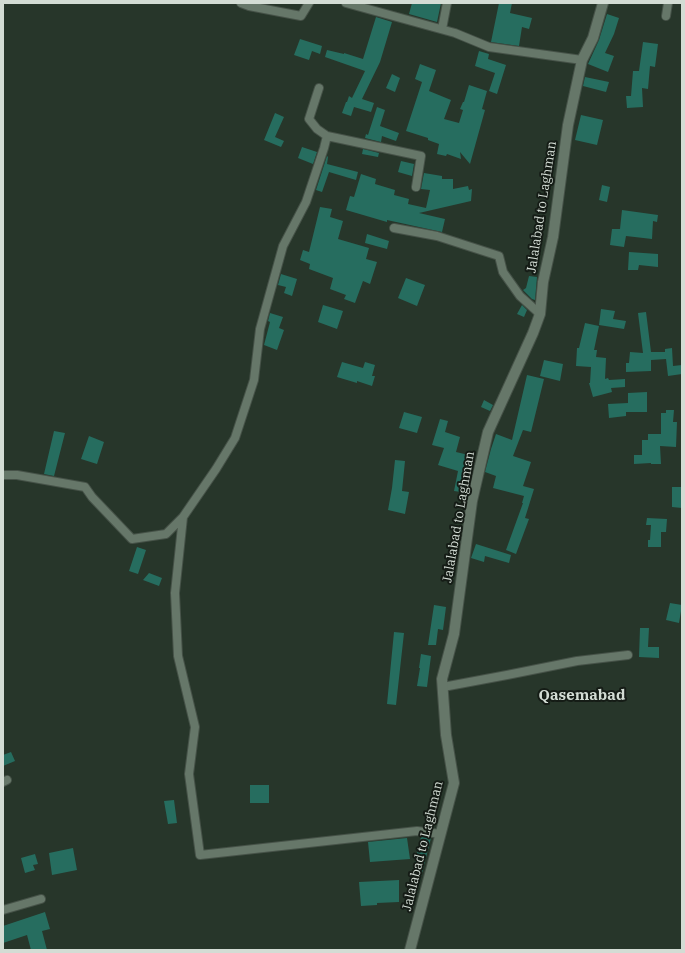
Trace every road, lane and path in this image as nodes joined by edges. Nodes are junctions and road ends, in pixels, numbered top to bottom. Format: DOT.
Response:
graph roads {
  1 [pos="241,3"];
  2 [pos="309,3"];
  3 [pos="346,3"];
  4 [pos="447,3"];
  5 [pos="603,3"];
  6 [pos="668,3"];
  7 [pos="666,16"];
  8 [pos="442,29"];
  9 [pos="582,60"];
  10 [pos="319,88"];
  11 [pos="327,136"];
  12 [pos="416,187"];
  13 [pos="394,228"];
  14 [pos="540,314"];
  15 [pos="3,475"];
  16 [pos="183,517"];
  17 [pos="628,655"];
  18 [pos="443,687"];
  19 [pos="441,834"];
  20 [pos="41,899"];
  21 [pos="3,910"];
  22 [pos="410,950"];
  1 -- 2 [label="street"];
  3 -- 8 [label="street"];
  4 -- 8 [label="street"];
  5 -- 9 [label="street, Jalalabad to Laghman"];
  6 -- 7 [label="street"];
  8 -- 9 [label="street"];
  9 -- 14 [label="street, Jalalabad to Laghman"];
  10 -- 11 [label="street"];
  11 -- 12 [label="street"];
  11 -- 16 [label="street"];
  13 -- 14 [label="street"];
  14 -- 18 [label="street, Jalalabad to Laghman"];
  15 -- 16 [label="street"];
  16 -- 19 [label="street"];
  17 -- 18 [label="street"];
  18 -- 19 [label="street, Jalalabad to Laghman"];
  19 -- 22 [label="street, Jalalabad to Laghman"];
  20 -- 21 [label="street"];
}
